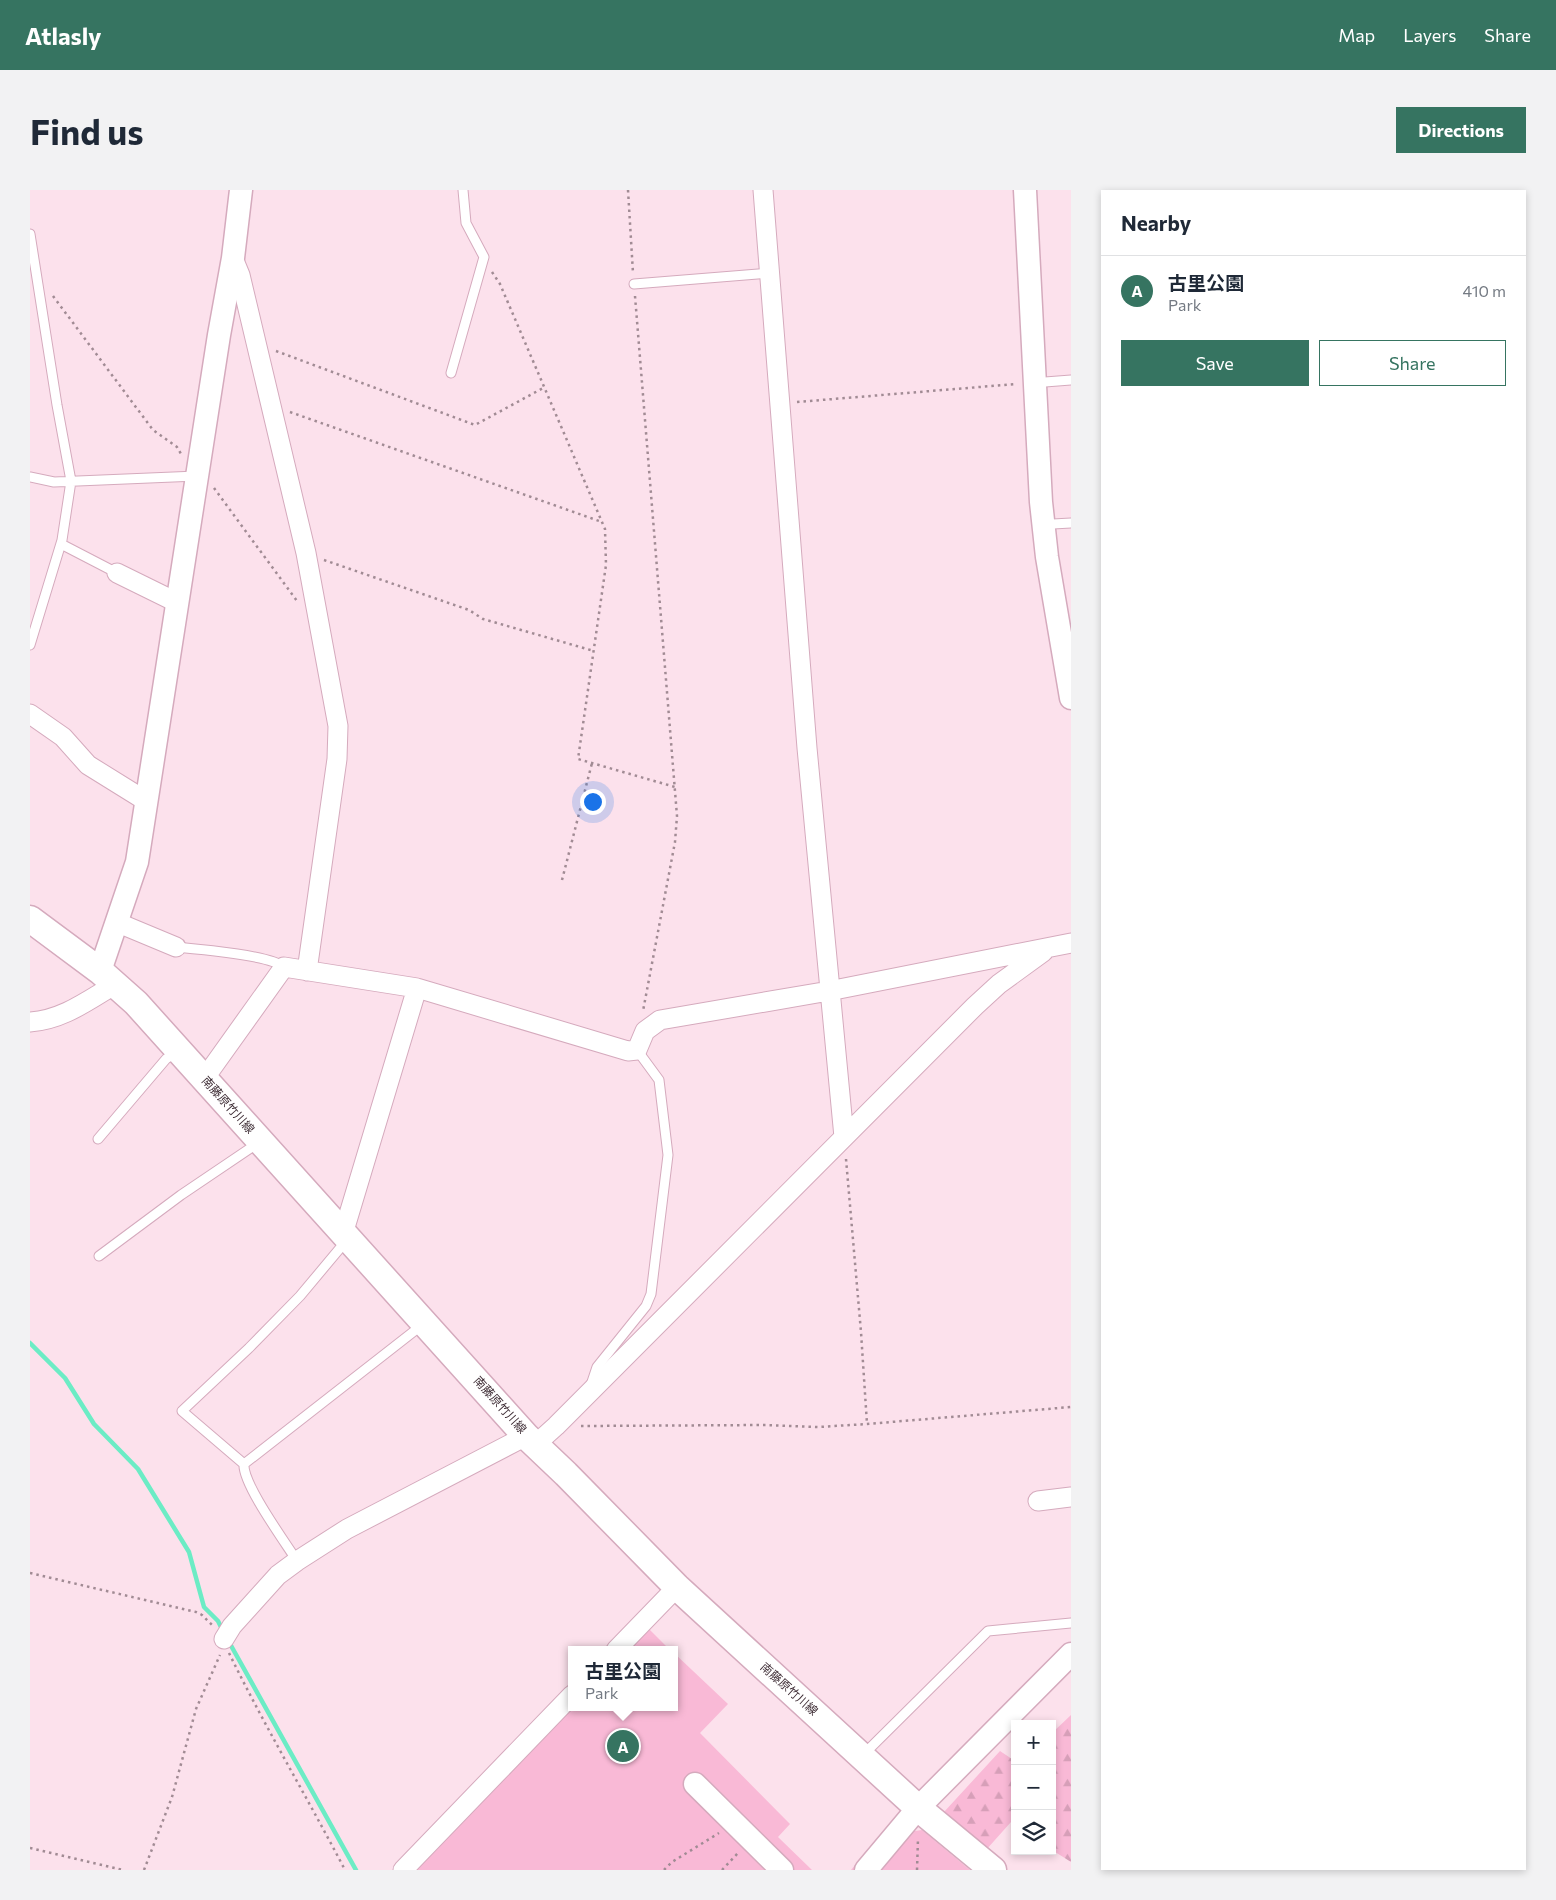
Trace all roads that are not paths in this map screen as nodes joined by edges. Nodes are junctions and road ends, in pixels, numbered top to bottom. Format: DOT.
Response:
graph roads {
  1 [pos="241,190"];
  2 [pos="463,190"];
  3 [pos="762,190"];
  4 [pos="1025,190"];
  5 [pos="30,234"];
  6 [pos="233,258"];
  7 [pos="770,272"];
  8 [pos="634,284"];
  9 [pos="451,373"];
  10 [pos="1071,380"];
  11 [pos="1040,382"];
  12 [pos="198,476"];
  13 [pos="30,477"];
  14 [pos="71,481"];
  15 [pos="1071,523"];
  16 [pos="1053,524"];
  17 [pos="61,544"];
  18 [pos="117,573"];
  19 [pos="178,603"];
  20 [pos="30,646"];
  21 [pos="1071,698"];
  22 [pos="30,714"];
  23 [pos="146,802"];
  24 [pos="30,919"];
  25 [pos="116,922"];
  26 [pos="1071,943"];
  27 [pos="176,947"];
  28 [pos="1048,948"];
  29 [pos="284,967"];
  30 [pos="307,971"];
  31 [pos="107,978"];
  32 [pos="417,988"];
  33 [pos="829,991"];
  34 [pos="30,1022"];
  35 [pos="637,1050"];
  36 [pos="179,1051"];
  37 [pos="204,1079"];
  38 [pos="844,1137"];
  39 [pos="98,1139"];
  40 [pos="260,1142"];
  41 [pos="346,1236"];
  42 [pos="99,1256"];
  43 [pos="424,1323"];
  44 [pos="589,1393"];
  45 [pos="531,1440"];
  46 [pos="244,1464"];
  47 [pos="1071,1497"];
  48 [pos="1038,1501"];
  49 [pos="297,1561"];
  50 [pos="676,1587"];
  51 [pos="1071,1623"];
  52 [pos="226,1639"];
  53 [pos="620,1646"];
  54 [pos="1071,1654"];
  55 [pos="568,1699"];
  56 [pos="862,1756"];
  57 [pos="695,1784"];
  58 [pos="918,1808"];
  59 [pos="403,1870"];
  60 [pos="782,1870"];
  61 [pos="866,1870"];
  62 [pos="992,1870"];
  1 -- 6 [label="street"];
  2 -- 9 [label="lane"];
  3 -- 7 [label="street"];
  4 -- 11 [label="street"];
  5 -- 14 [label="lane"];
  6 -- 12 [label="street"];
  6 -- 30 [label="street"];
  7 -- 8 [label="lane"];
  7 -- 33 [label="street"];
  10 -- 11 [label="lane"];
  11 -- 21 [label="street"];
  12 -- 14 [label="lane"];
  12 -- 19 [label="street"];
  13 -- 14 [label="lane"];
  14 -- 17 [label="lane"];
  15 -- 16 [label="lane"];
  17 -- 18 [label="lane"];
  17 -- 20 [label="lane"];
  18 -- 19 [label="street"];
  19 -- 23 [label="street"];
  22 -- 23 [label="street"];
  23 -- 25 [label="street"];
  24 -- 31 [label="main road, 南藤原竹川線"];
  25 -- 27 [label="street"];
  25 -- 31 [label="street"];
  26 -- 28 [label="street"];
  27 -- 29 [label="lane"];
  28 -- 33 [label="street"];
  28 -- 38 [label="street"];
  29 -- 30 [label="street"];
  29 -- 37 [label="street"];
  30 -- 32 [label="street"];
  31 -- 34 [label="street"];
  31 -- 36 [label="main road, 南藤原竹川線"];
  32 -- 35 [label="street"];
  32 -- 41 [label="street"];
  33 -- 35 [label="street"];
  33 -- 38 [label="street"];
  35 -- 44 [label="lane"];
  36 -- 37 [label="main road, 南藤原竹川線"];
  36 -- 39 [label="lane"];
  37 -- 40 [label="main road, 南藤原竹川線"];
  38 -- 44 [label="street"];
  40 -- 41 [label="main road, 南藤原竹川線"];
  40 -- 42 [label="lane"];
  41 -- 43 [label="main road, 南藤原竹川線"];
  41 -- 46 [label="lane"];
  43 -- 45 [label="main road, 南藤原竹川線"];
  43 -- 46 [label="lane"];
  44 -- 45 [label="street"];
  45 -- 49 [label="street"];
  45 -- 50 [label="main road, 南藤原竹川線"];
  46 -- 49 [label="lane"];
  47 -- 48 [label="street"];
  49 -- 52 [label="street"];
  50 -- 53 [label="street"];
  50 -- 56 [label="main road, 南藤原竹川線"];
  51 -- 56 [label="lane"];
  54 -- 58 [label="street"];
  55 -- 59 [label="street"];
  56 -- 58 [label="main road, 南藤原竹川線"];
  57 -- 60 [label="street"];
  58 -- 61 [label="street"];
  58 -- 62 [label="main road, 南藤原竹川線"];
}
